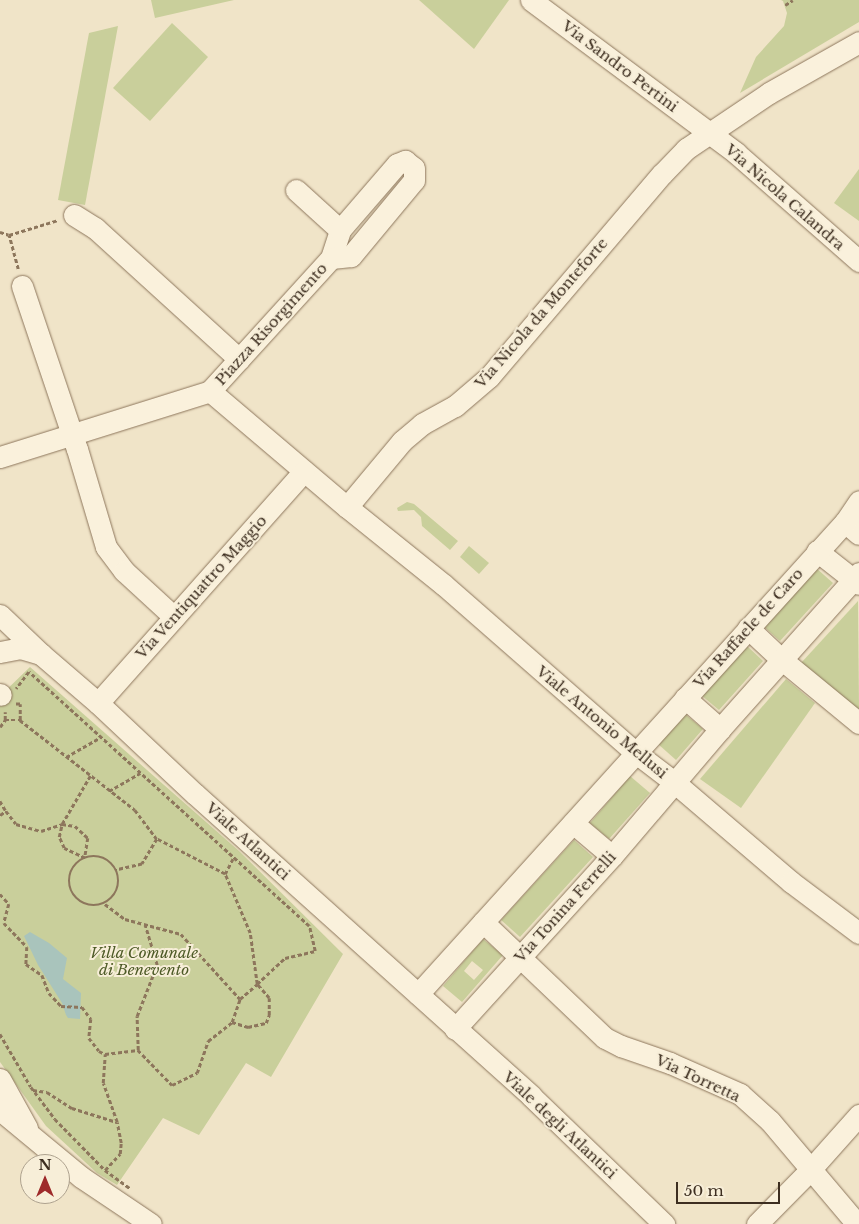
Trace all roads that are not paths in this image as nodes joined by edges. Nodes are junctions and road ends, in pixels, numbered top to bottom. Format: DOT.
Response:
graph roads {
  1 [pos="533,1"];
  2 [pos="859,42"];
  3 [pos="710,133"];
  4 [pos="296,190"];
  5 [pos="74,215"];
  6 [pos="340,230"];
  7 [pos="331,258"];
  8 [pos="859,261"];
  9 [pos="22,286"];
  10 [pos="239,359"];
  11 [pos="210,390"];
  12 [pos="72,436"];
  13 [pos="0,457"];
  14 [pos="304,471"];
  15 [pos="859,501"];
  16 [pos="347,507"];
  17 [pos="852,528"];
  18 [pos="817,552"];
  19 [pos="857,579"];
  20 [pos="0,615"];
  21 [pos="174,617"];
  22 [pos="748,628"];
  23 [pos="0,634"];
  24 [pos="10,650"];
  25 [pos="41,654"];
  26 [pos="782,659"];
  27 [pos="685,698"];
  28 [pos="98,703"];
  29 [pos="859,723"];
  30 [pos="720,729"];
  31 [pos="636,753"];
  32 [pos="674,782"];
  33 [pos="573,823"];
  34 [pos="612,856"];
  35 [pos="483,922"];
  36 [pos="859,933"];
  37 [pos="521,956"];
  38 [pos="418,994"];
  39 [pos="454,1029"];
  40 [pos="0,1079"];
  41 [pos="0,1110"];
  42 [pos="855,1125"];
  43 [pos="31,1137"];
  44 [pos="810,1170"];
  45 [pos="151,1224"];
  46 [pos="664,1224"];
  47 [pos="756,1224"];
  48 [pos="857,1224"];
  1 -- 3 [label="street, Via Sandro Pertini"];
  2 -- 3 [label="street, Via Nicola da Monteforte"];
  3 -- 8 [label="street, Via Nicola Calandra"];
  3 -- 16 [label="street, Via Nicola da Monteforte"];
  4 -- 6 [label="street"];
  5 -- 10 [label="street"];
  6 -- 7 [label="street, Piazza Risorgimento"];
  6 -- 7 [label="street, Piazza Risorgimento"];
  7 -- 10 [label="street, Piazza Risorgimento"];
  9 -- 12 [label="street"];
  10 -- 11 [label="street, Piazza Risorgimento"];
  11 -- 12 [label="street"];
  11 -- 14 [label="street, Piazza Risorgimento"];
  12 -- 13 [label="street"];
  12 -- 21 [label="street"];
  14 -- 16 [label="street, Piazza Risorgimento"];
  14 -- 21 [label="street, Via Ventiquattro Maggio"];
  15 -- 17 [label="street, Via Raffaele de Caro"];
  16 -- 31 [label="street, Viale Antonio Mellusi"];
  17 -- 18 [label="street, Via Raffaele de Caro"];
  18 -- 19 [label="street"];
  18 -- 22 [label="street, Via Raffaele de Caro"];
  19 -- 26 [label="street"];
  20 -- 25 [label="street, Viale Atlantici"];
  21 -- 28 [label="street, Via Ventiquattro Maggio"];
  22 -- 26 [label="street"];
  22 -- 27 [label="street, Via Raffaele de Caro"];
  23 -- 24 [label="street"];
  24 -- 25 [label="street"];
  25 -- 28 [label="street, Viale Atlantici"];
  26 -- 29 [label="street"];
  26 -- 30 [label="street"];
  27 -- 30 [label="street"];
  27 -- 31 [label="street, Via Raffaele de Caro"];
  28 -- 38 [label="street, Viale Atlantici"];
  30 -- 32 [label="street"];
  31 -- 32 [label="street, Viale Antonio Mellusi"];
  31 -- 33 [label="street"];
  32 -- 34 [label="street, Via Tonina Ferrelli"];
  32 -- 36 [label="street, Viale Antonio Mellusi"];
  33 -- 34 [label="street"];
  33 -- 35 [label="street"];
  34 -- 37 [label="street, Via Tonina Ferrelli"];
  35 -- 37 [label="street, Via Torretta"];
  35 -- 38 [label="street"];
  37 -- 39 [label="street, Via Tonina Ferrelli"];
  37 -- 44 [label="street, Via Torretta"];
  38 -- 39 [label="street, Viale Atlantici"];
  39 -- 46 [label="street, Viale degli Atlantici"];
  40 -- 43 [label="street"];
  41 -- 43 [label="street"];
  42 -- 44 [label="street"];
  43 -- 45 [label="street"];
  44 -- 47 [label="street"];
  44 -- 48 [label="street, Via Torretta"];
}
